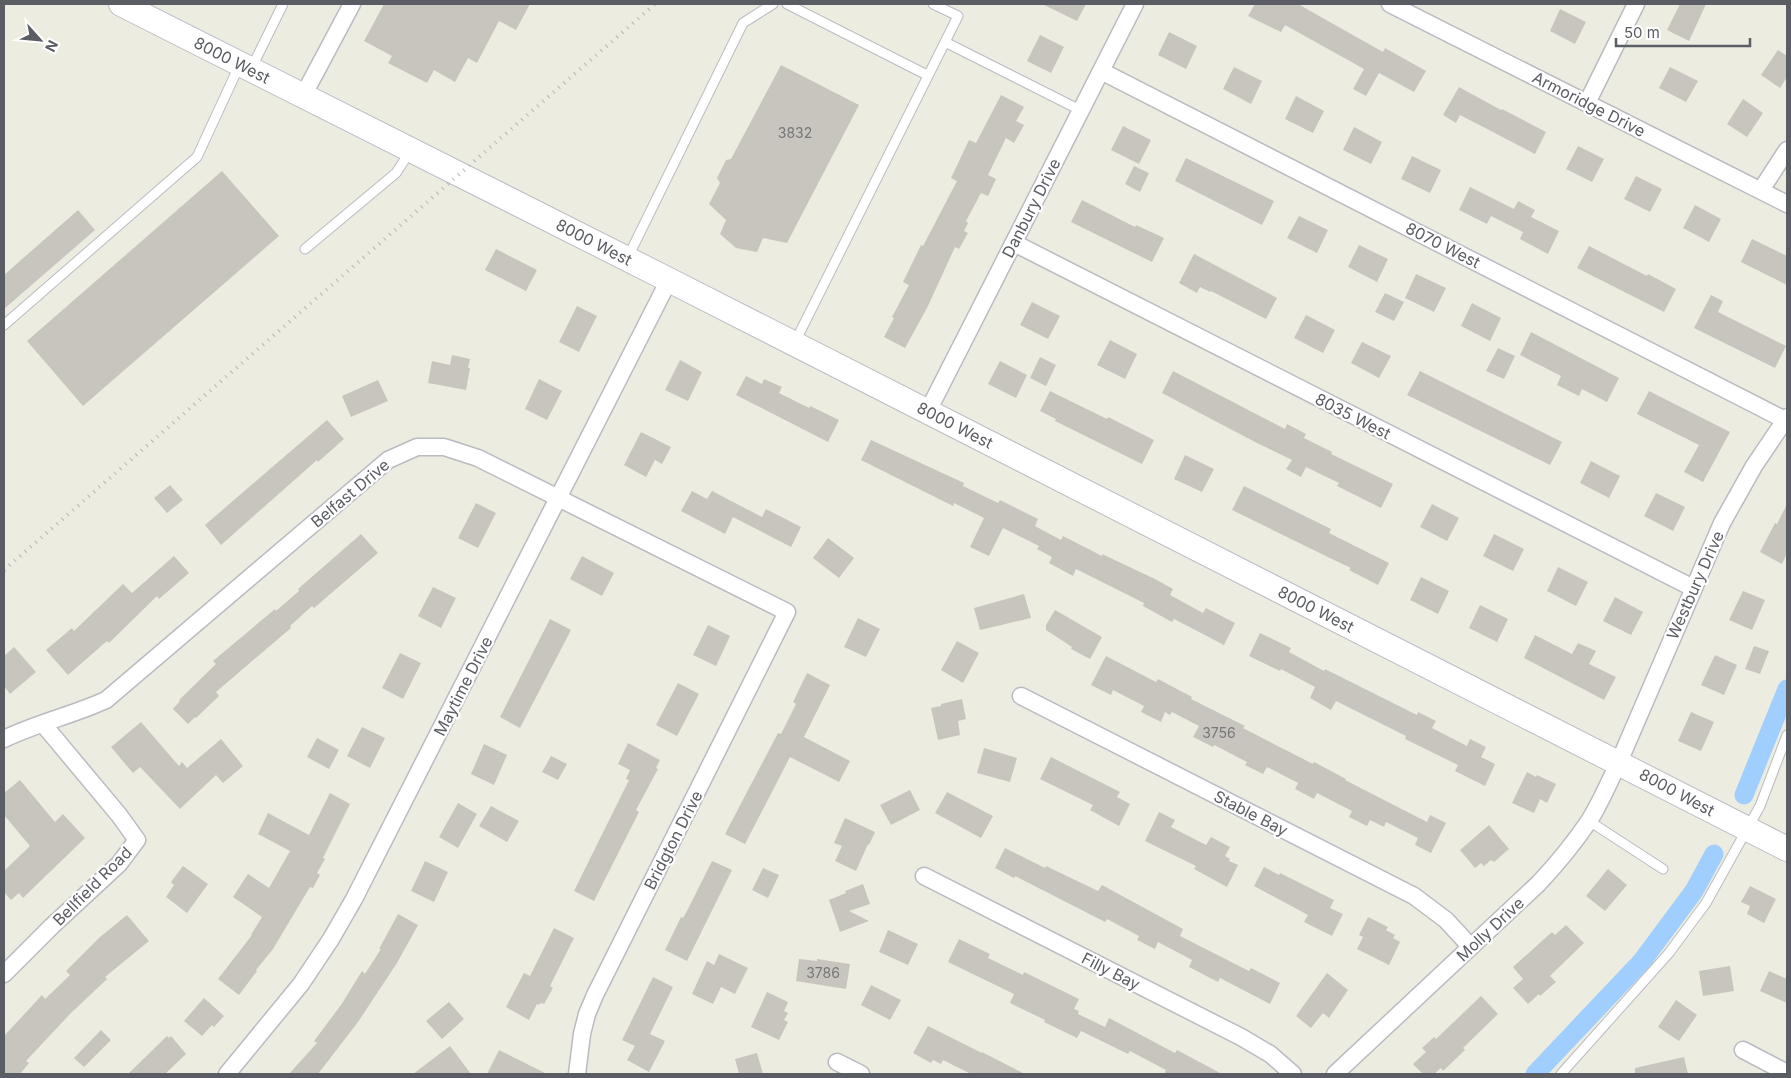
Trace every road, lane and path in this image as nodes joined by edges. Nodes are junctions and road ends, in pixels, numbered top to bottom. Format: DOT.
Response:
graph roads {
  1 [pos="121,4"];
  2 [pos="283,4"];
  3 [pos="352,4"];
  4 [pos="773,4"];
  5 [pos="787,4"];
  6 [pos="933,4"];
  7 [pos="1135,4"];
  8 [pos="1390,4"];
  9 [pos="1636,4"];
  10 [pos="945,42"];
  11 [pos="245,66"];
  12 [pos="1101,71"];
  13 [pos="928,75"];
  14 [pos="303,96"];
  15 [pos="1587,103"];
  16 [pos="1080,110"];
  17 [pos="411,150"];
  18 [pos="1787,150"];
  19 [pos="1761,190"];
  20 [pos="1787,204"];
  21 [pos="1014,243"];
  22 [pos="305,249"];
  23 [pos="627,259"];
  24 [pos="669,280"];
  25 [pos="4,325"];
  26 [pos="794,343"];
  27 [pos="928,412"];
  28 [pos="1786,418"];
  29 [pos="559,497"];
  30 [pos="1693,588"];
  31 [pos="787,612"];
  32 [pos="1021,696"];
  33 [pos="43,724"];
  34 [pos="1787,735"];
  35 [pos="4,739"];
  36 [pos="1619,762"];
  37 [pos="1589,821"];
  38 [pos="1748,829"];
  39 [pos="1787,849"];
  40 [pos="1664,869"];
  41 [pos="924,876"];
  42 [pos="1470,946"];
  43 [pos="4,974"];
  44 [pos="1743,1050"];
  45 [pos="837,1062"];
  46 [pos="1787,1073"];
  47 [pos="227,1074"];
  48 [pos="577,1074"];
  49 [pos="861,1074"];
  50 [pos="1293,1074"];
  51 [pos="1335,1074"];
  52 [pos="1562,1074"];
  1 -- 11 [label="street, 8000 West"];
  2 -- 11 [label="lane"];
  3 -- 14 [label="street"];
  4 -- 23 [label="lane"];
  5 -- 13 [label="lane"];
  6 -- 10 [label="lane"];
  7 -- 12 [label="street, Danbury Drive"];
  8 -- 15 [label="street, Armoridge Drive"];
  9 -- 15 [label="street"];
  10 -- 13 [label="lane"];
  10 -- 16 [label="lane"];
  11 -- 14 [label="street, 8000 West"];
  11 -- 25 [label="lane"];
  12 -- 16 [label="street, Danbury Drive"];
  12 -- 28 [label="street, 8070 West"];
  13 -- 26 [label="lane"];
  14 -- 17 [label="street, 8000 West"];
  15 -- 19 [label="street, Armoridge Drive"];
  16 -- 21 [label="street, Danbury Drive"];
  17 -- 22 [label="lane"];
  17 -- 23 [label="street, 8000 West"];
  18 -- 19 [label="street"];
  19 -- 20 [label="street, Armoridge Drive"];
  21 -- 27 [label="street, Danbury Drive"];
  21 -- 30 [label="street, 8035 West"];
  23 -- 24 [label="street, 8000 West"];
  24 -- 26 [label="street, 8000 West"];
  24 -- 29 [label="street, Maytime Drive"];
  26 -- 27 [label="street, 8000 West"];
  27 -- 36 [label="street, 8000 West"];
  28 -- 30 [label="street, Westbury Drive"];
  29 -- 31 [label="street, Belfast Drive"];
  29 -- 33 [label="street, Belfast Drive"];
  29 -- 47 [label="street, Maytime Drive"];
  30 -- 36 [label="street, Westbury Drive"];
  31 -- 48 [label="street, Bridgton Drive"];
  32 -- 42 [label="street, Stable Bay"];
  33 -- 35 [label="street, Belfast Drive"];
  33 -- 43 [label="street, Bellfield Road"];
  34 -- 38 [label="lane"];
  36 -- 37 [label="street, Molly Drive"];
  36 -- 38 [label="street, 8000 West"];
  37 -- 40 [label="lane"];
  37 -- 42 [label="street, Molly Drive"];
  38 -- 39 [label="street, 8000 West"];
  38 -- 52 [label="lane"];
  41 -- 50 [label="street, Filly Bay"];
  42 -- 51 [label="street, Molly Drive"];
  44 -- 46 [label="street"];
  45 -- 49 [label="street"];
}
